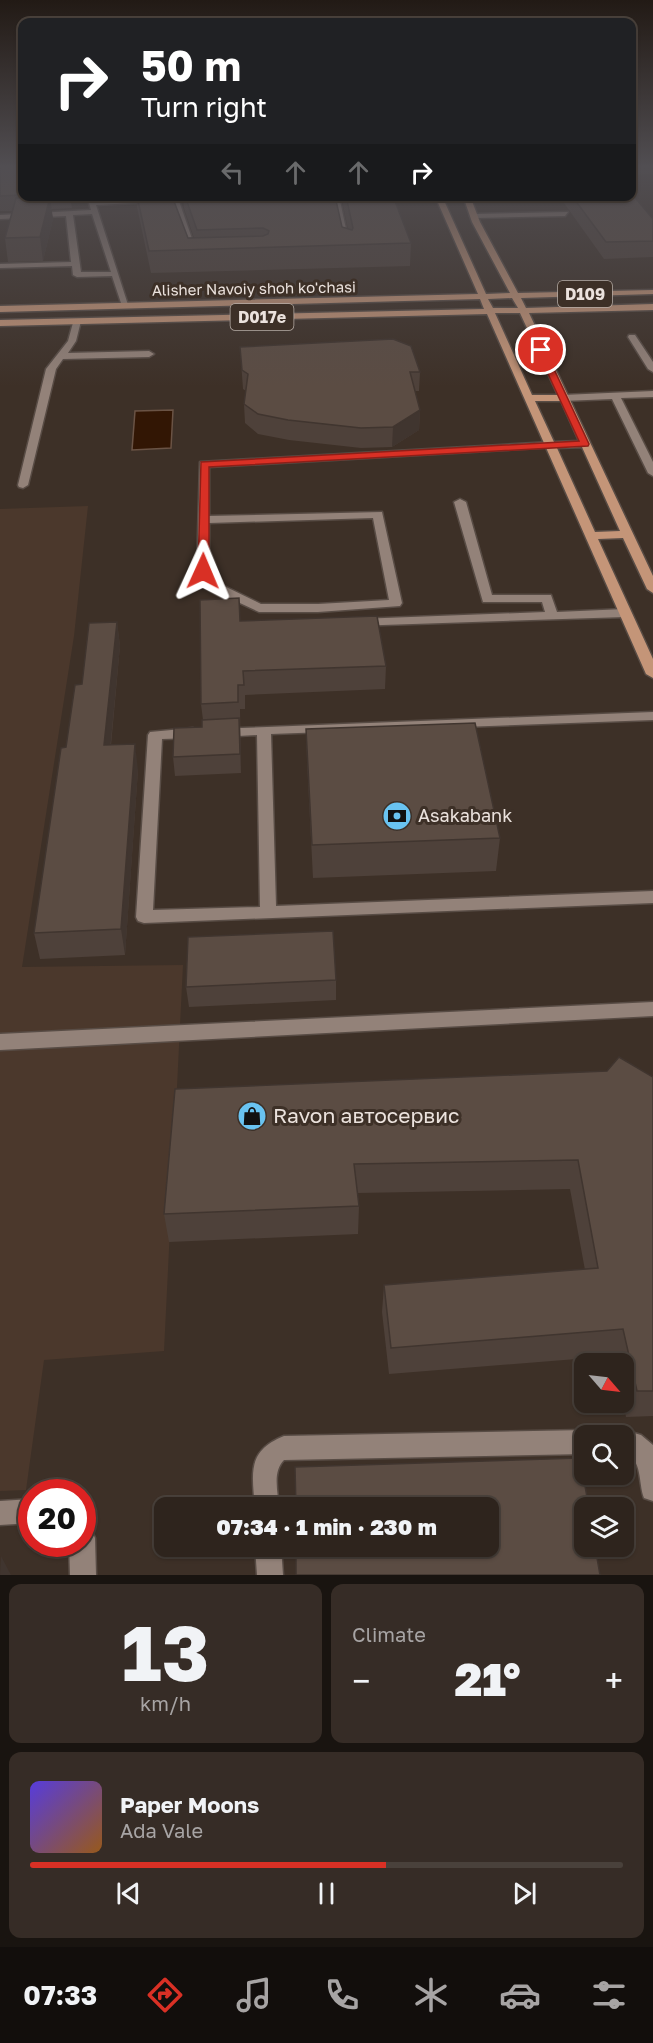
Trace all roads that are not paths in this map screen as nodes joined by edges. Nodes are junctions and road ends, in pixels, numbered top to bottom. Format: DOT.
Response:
graph roads {
  1 [pos="73,240"];
  2 [pos="103,240"];
  3 [pos="189,240"];
  4 [pos="346,240"];
  5 [pos="458,240"];
  6 [pos="487,240"];
  7 [pos="348,248"];
  8 [pos="206,255"];
  9 [pos="76,264"];
  10 [pos="0,266"];
  11 [pos="114,274"];
  12 [pos="653,292"];
  13 [pos="484,297"];
  14 [pos="517,297"];
  15 [pos="126,306"];
  16 [pos="653,308"];
  17 [pos="0,309"];
  18 [pos="524,312"];
  19 [pos="491,313"];
  20 [pos="124,320"];
  21 [pos="77,321"];
  22 [pos="0,323"];
  23 [pos="632,337"];
  24 [pos="149,354"];
  25 [pos="60,356"];
  26 [pos="653,369"];
  27 [pos="653,394"];
  28 [pos="615,396"];
  29 [pos="531,398"];
  30 [pos="563,398"];
  31 [pos="584,444"];
  32 [pos="552,446"];
  33 [pos="653,473"];
  34 [pos="23,485"];
  35 [pos="460,502"];
  36 [pos="204,520"];
  37 [pos="626,534"];
  38 [pos="591,536"];
  39 [pos="653,589"];
  40 [pos="626,613"];
  41 [pos="552,616"];
  42 [pos="348,623"];
  43 [pos="653,674"];
  44 [pos="653,716"];
  45 [pos="264,730"];
  46 [pos="653,897"];
  47 [pos="268,913"];
  48 [pos="653,1009"];
  49 [pos="0,1042"];
  50 [pos="574,1442"];
  51 [pos="634,1443"];
  52 [pos="653,1489"];
  53 [pos="266,1497"];
  54 [pos="18,1512"];
  55 [pos="0,1513"];
  56 [pos="83,1557"];
  57 [pos="269,1557"];
  58 [pos="83,1575"];
  59 [pos="270,1575"];
  1 -- 9 [label="street"];
  2 -- 11 [label="street"];
  3 -- 8 [label="street"];
  4 -- 7 [label="street"];
  5 -- 13 [label="main road"];
  6 -- 14 [label="main road"];
  9 -- 10 [label="street"];
  9 -- 11 [label="street"];
  11 -- 15 [label="street"];
  12 -- 14 [label="main road, Alisher Navoiy shoh ko'chasi / D109"];
  13 -- 14 [label="main road, Alisher Navoiy shoh ko'chasi / D017e"];
  13 -- 15 [label="main road, Alisher Navoiy shoh ko'chasi / D017e"];
  13 -- 19 [label="main road"];
  14 -- 18 [label="main road"];
  15 -- 17 [label="main road, Alisher Navoiy shoh ko'chasi / D017e"];
  15 -- 20 [label="main road"];
  16 -- 18 [label="main road, Alisher Navoiy shoh ko'chasi / D109"];
  18 -- 19 [label="main road, Alisher Navoiy shoh ko'chasi / D017e"];
  18 -- 30 [label="main road"];
  19 -- 20 [label="main road, Alisher Navoiy shoh ko'chasi / D017e"];
  19 -- 29 [label="main road"];
  20 -- 21 [label="main road, Alisher Navoiy shoh ko'chasi / D017e"];
  21 -- 22 [label="main road, Alisher Navoiy shoh ko'chasi / D017e"];
  21 -- 25 [label="street"];
  23 -- 26 [label="street"];
  24 -- 25 [label="street"];
  25 -- 34 [label="street"];
  27 -- 28 [label="street"];
  28 -- 30 [label="street"];
  28 -- 33 [label="street"];
  29 -- 30 [label="main road"];
  29 -- 32 [label="main road"];
  30 -- 31 [label="main road"];
  31 -- 32 [label="main road"];
  31 -- 37 [label="main road"];
  32 -- 36 [label="street"];
  32 -- 38 [label="main road"];
  35 -- 41 [label="street"];
  36 -- 36 [label="street"];
  37 -- 38 [label="main road"];
  37 -- 39 [label="main road"];
  38 -- 40 [label="main road"];
  40 -- 41 [label="street"];
  40 -- 43 [label="main road"];
  41 -- 42 [label="street"];
  44 -- 45 [label="street"];
  45 -- 47 [label="street"];
  45 -- 47 [label="street"];
  46 -- 47 [label="street"];
  48 -- 49 [label="street"];
  50 -- 53 [label="street"];
  51 -- 52 [label="street"];
  54 -- 55 [label="street"];
  56 -- 58 [label="street"];
  57 -- 59 [label="street"];
}
